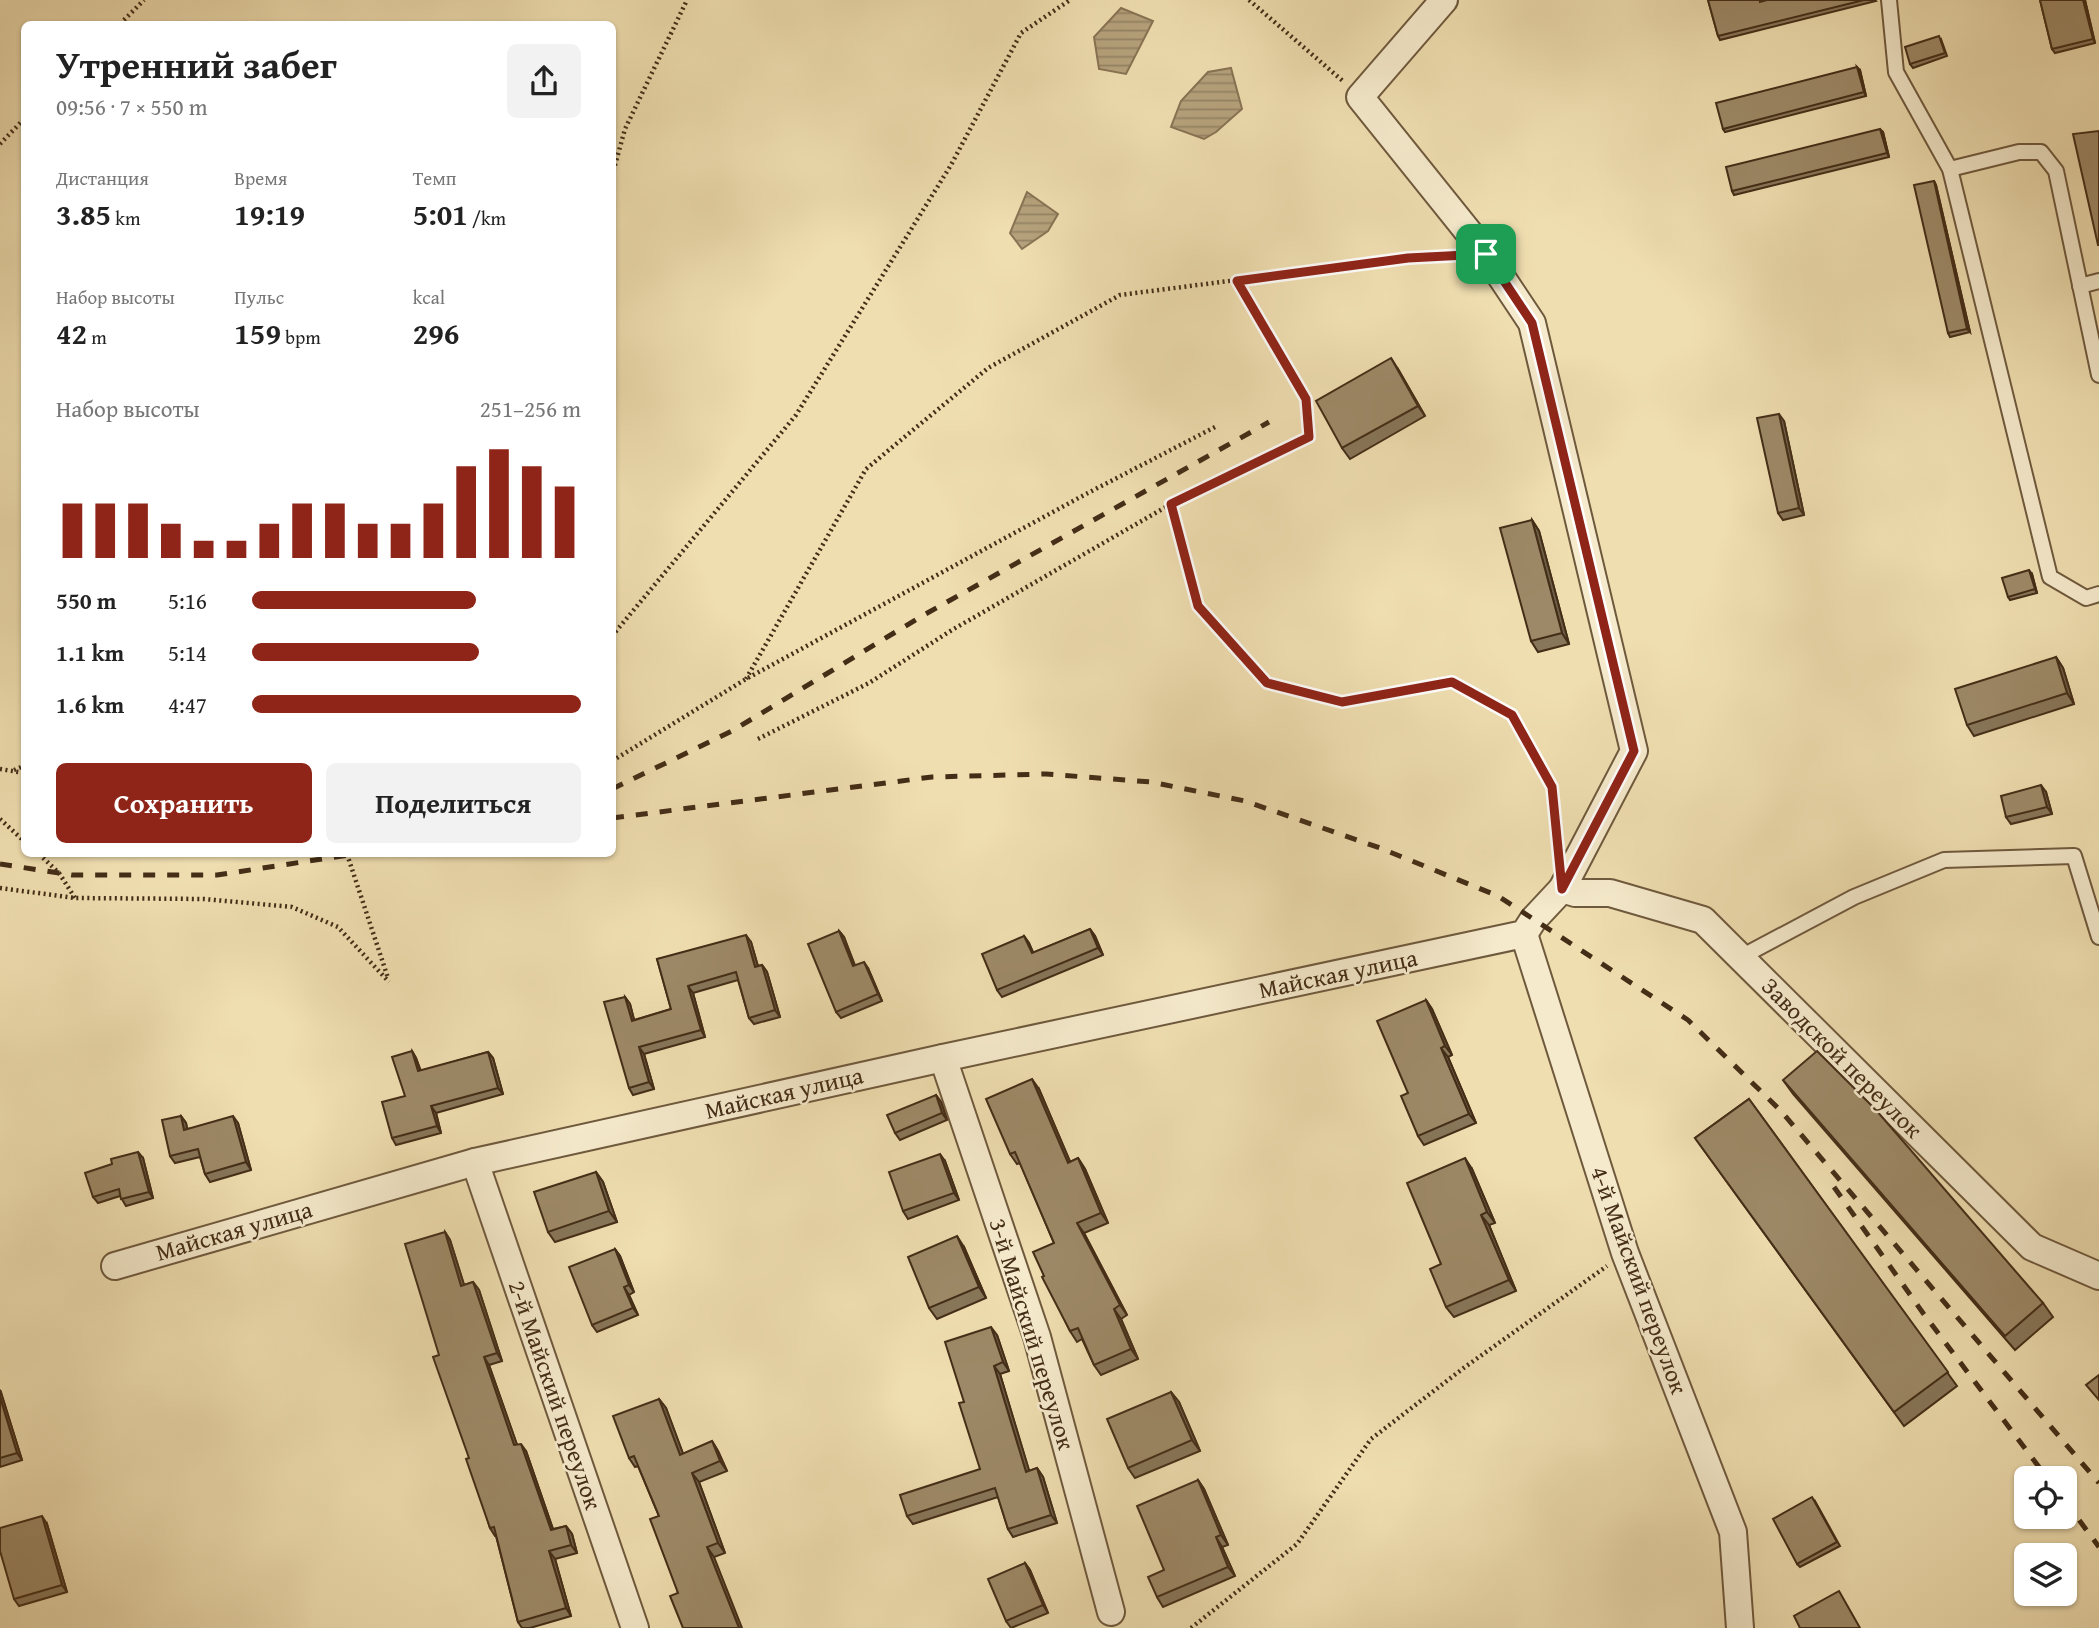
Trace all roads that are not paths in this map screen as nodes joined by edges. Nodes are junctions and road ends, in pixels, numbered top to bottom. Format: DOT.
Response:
graph roads {
  1 [pos="1444,0"];
  2 [pos="1889,0"];
  3 [pos="1950,169"];
  4 [pos="2099,281"];
  5 [pos="2080,286"];
  6 [pos="2099,376"];
  7 [pos="2099,594"];
  8 [pos="1562,889"];
  9 [pos="1524,934"];
  10 [pos="2099,937"];
  11 [pos="1741,957"];
  12 [pos="943,1058"];
  13 [pos="475,1162"];
  14 [pos="115,1266"];
  15 [pos="2099,1276"];
  16 [pos="1111,1612"];
  17 [pos="635,1628"];
  18 [pos="1740,1628"];
  1 -- 8 [label="street"];
  2 -- 3 [label="lane"];
  3 -- 5 [label="lane"];
  3 -- 7 [label="lane"];
  4 -- 5 [label="lane"];
  5 -- 6 [label="lane"];
  8 -- 9 [label="street"];
  8 -- 11 [label="street, Заводской переулок"];
  9 -- 12 [label="street, Майская улица"];
  9 -- 18 [label="street, 4-й Майский переулок"];
  10 -- 11 [label="lane"];
  11 -- 15 [label="street, Заводской переулок"];
  12 -- 13 [label="street, Майская улица"];
  12 -- 16 [label="street, 3-й Майский переулок"];
  13 -- 14 [label="street, Майская улица"];
  13 -- 17 [label="street, 2-й Майский переулок"];
}
